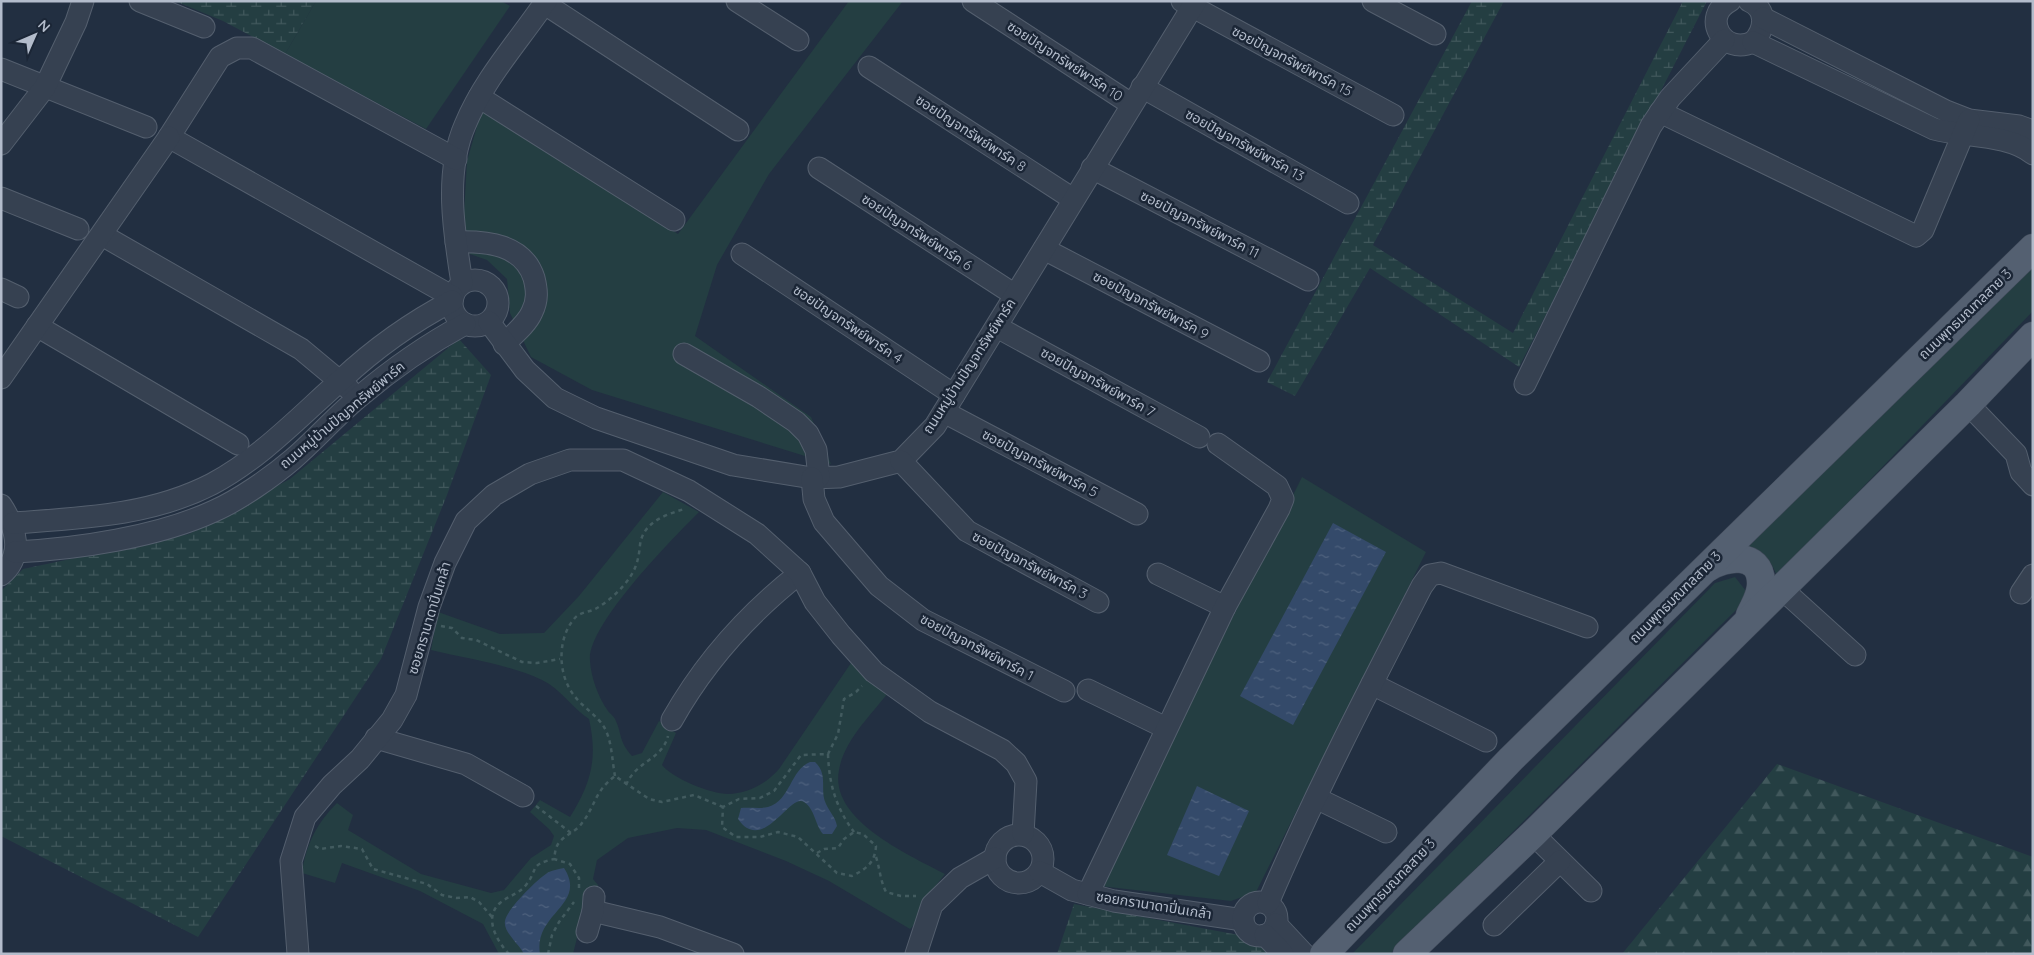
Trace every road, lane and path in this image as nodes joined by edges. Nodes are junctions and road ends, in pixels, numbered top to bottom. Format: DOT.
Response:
graph roads {
  1 [pos="83,1"];
  2 [pos="140,1"];
  3 [pos="737,1"];
  4 [pos="973,1"];
  5 [pos="1373,1"];
  6 [pos="1730,1"];
  7 [pos="1749,1"];
  8 [pos="545,2"];
  9 [pos="1190,3"];
  10 [pos="1763,18"];
  11 [pos="204,27"];
  12 [pos="1435,34"];
  13 [pos="798,40"];
  14 [pos="1724,40"];
  15 [pos="1753,42"];
  16 [pos="869,67"];
  17 [pos="1,70"];
  18 [pos="45,87"];
  19 [pos="1136,96"];
  20 [pos="480,97"];
  21 [pos="1660,112"];
  22 [pos="1393,116"];
  23 [pos="146,127"];
  24 [pos="1966,128"];
  25 [pos="738,130"];
  26 [pos="2033,131"];
  27 [pos="169,137"];
  28 [pos="1,144"];
  29 [pos="2033,154"];
  30 [pos="456,159"];
  31 [pos="820,168"];
  32 [pos="1092,168"];
  33 [pos="1,198"];
  34 [pos="1073,199"];
  35 [pos="1348,203"];
  36 [pos="674,220"];
  37 [pos="78,228"];
  38 [pos="102,235"];
  39 [pos="456,242"];
  40 [pos="2033,248"];
  41 [pos="1044,249"];
  42 [pos="742,254"];
  43 [pos="1308,280"];
  44 [pos="456,294"];
  45 [pos="1015,295"];
  46 [pos="489,322"];
  47 [pos="465,324"];
  48 [pos="37,326"];
  49 [pos="997,327"];
  50 [pos="2033,336"];
  51 [pos="504,344"];
  52 [pos="684,354"];
  53 [pos="1259,361"];
  54 [pos="1,378"];
  55 [pos="1525,384"];
  56 [pos="334,387"];
  57 [pos="949,404"];
  58 [pos="1968,404"];
  59 [pos="351,405"];
  60 [pos="238,444"];
  61 [pos="2025,456"];
  62 [pos="900,461"];
  63 [pos="816,478"];
  64 [pos="2033,484"];
  65 [pos="698,497"];
  66 [pos="1,505"];
  67 [pos="1137,514"];
  68 [pos="13,523"];
  69 [pos="15,552"];
  70 [pos="1699,573"];
  71 [pos="800,574"];
  72 [pos="1158,574"];
  73 [pos="1,575"];
  74 [pos="1782,588"];
  75 [pos="1098,602"];
  76 [pos="1225,607"];
  77 [pos="425,622"];
  78 [pos="1746,623"];
  79 [pos="1587,627"];
  80 [pos="1855,655"];
  81 [pos="560,659"];
  82 [pos="874,672"];
  83 [pos="1372,684"];
  84 [pos="1088,690"];
  85 [pos="1064,691"];
  86 [pos="672,720"];
  87 [pos="1166,728"];
  88 [pos="376,738"];
  89 [pos="1486,742"];
  90 [pos="828,754"];
  91 [pos="615,776"];
  92 [pos="626,785"];
  93 [pos="523,796"];
  94 [pos="1316,798"];
  95 [pos="723,807"];
  96 [pos="571,832"];
  97 [pos="854,832"];
  98 [pos="1386,832"];
  99 [pos="1023,834"];
  100 [pos="1533,834"];
  101 [pos="299,836"];
  102 [pos="817,853"];
  103 [pos="876,857"];
  104 [pos="995,858"];
  105 [pos="554,859"];
  106 [pos="1560,860"];
  107 [pos="1040,872"];
  108 [pos="1591,891"];
  109 [pos="1088,894"];
  110 [pos="1268,903"];
  111 [pos="932,905"];
  112 [pos="492,917"];
  113 [pos="1243,920"];
  114 [pos="1494,925"];
  115 [pos="1271,930"];
  116 [pos="587,932"];
  117 [pos="298,954"];
  118 [pos="509,954"];
  119 [pos="548,954"];
  120 [pos="733,954"];
  121 [pos="916,954"];
  122 [pos="1283,954"];
  123 [pos="1304,954"];
  124 [pos="1324,954"];
  125 [pos="1407,954"];
  1 -- 18 [label="street"];
  2 -- 11 [label="street"];
  3 -- 13 [label="street"];
  4 -- 19 [label="street, ซอยปัญจทรัพย์พาร์ค 10"];
  5 -- 12 [label="street"];
  6 -- 14 [label="street"];
  7 -- 10 [label="street"];
  8 -- 20 [label="street"];
  8 -- 25 [label="street"];
  9 -- 19 [label="street, ถนนหมู่บ้านปัญจทรัพย์พาร์ค"];
  9 -- 22 [label="street, ซอยปัญจทรัพย์พาร์ค 15"];
  10 -- 15 [label="street"];
  10 -- 24 [label="street"];
  14 -- 15 [label="street"];
  14 -- 21 [label="street"];
  15 -- 24 [label="street"];
  16 -- 34 [label="street, ซอยปัญจทรัพย์พาร์ค 8"];
  17 -- 18 [label="street"];
  18 -- 23 [label="street"];
  18 -- 28 [label="street"];
  19 -- 32 [label="street, ถนนหมู่บ้านปัญจทรัพย์พาร์ค"];
  19 -- 35 [label="street, ซอยปัญจทรัพย์พาร์ค 13"];
  20 -- 30 [label="street"];
  20 -- 36 [label="street"];
  21 -- 24 [label="street"];
  21 -- 55 [label="street"];
  24 -- 26 [label="street"];
  24 -- 29 [label="street"];
  27 -- 30 [label="street"];
  27 -- 38 [label="street"];
  27 -- 44 [label="street"];
  30 -- 39 [label="street"];
  31 -- 45 [label="street, ซอยปัญจทรัพย์พาร์ค 6"];
  32 -- 34 [label="street, ถนนหมู่บ้านปัญจทรัพย์พาร์ค"];
  32 -- 43 [label="street, ซอยปัญจทรัพย์พาร์ค 11"];
  33 -- 37 [label="street"];
  34 -- 41 [label="street, ถนนหมู่บ้านปัญจทรัพย์พาร์ค"];
  38 -- 48 [label="street"];
  38 -- 56 [label="street"];
  39 -- 44 [label="street"];
  39 -- 51 [label="street"];
  40 -- 70 [label="main road, ถนนพุทธมณฑลสาย 3"];
  41 -- 45 [label="street, ถนนหมู่บ้านปัญจทรัพย์พาร์ค"];
  41 -- 53 [label="street, ซอยปัญจทรัพย์พาร์ค 9"];
  42 -- 57 [label="street, ซอยปัญจทรัพย์พาร์ค 4"];
  44 -- 46 [label="street, ถนนหมู่บ้านปัญจทรัพย์พาร์ค"];
  44 -- 47 [label="street"];
  44 -- 56 [label="street, ถนนหมู่บ้านปัญจทรัพย์พาร์ค"];
  45 -- 49 [label="street, ถนนหมู่บ้านปัญจทรัพย์พาร์ค"];
  46 -- 47 [label="street, ถนนหมู่บ้านปัญจทรัพย์พาร์ค"];
  46 -- 51 [label="street"];
  47 -- 59 [label="street, ถนนหมู่บ้านปัญจทรัพย์พาร์ค"];
  48 -- 54 [label="street"];
  48 -- 60 [label="street"];
  49 -- 57 [label="street, ถนนหมู่บ้านปัญจทรัพย์พาร์ค"];
  49 -- 76 [label="street, ซอยปัญจทรัพย์พาร์ค 7"];
  50 -- 58 [label="main road"];
  51 -- 63 [label="street"];
  52 -- 63 [label="street, ซอยปัญจทรัพย์พาร์ค 1"];
  56 -- 59 [label="street"];
  56 -- 68 [label="street, ถนนหมู่บ้านปัญจทรัพย์พาร์ค"];
  57 -- 62 [label="street, ถนนหมู่บ้านปัญจทรัพย์พาร์ค"];
  57 -- 67 [label="street, ซอยปัญจทรัพย์พาร์ค 5"];
  58 -- 61 [label="street"];
  58 -- 74 [label="main road"];
  59 -- 69 [label="street, ถนนหมู่บ้านปัญจทรัพย์พาร์ค"];
  61 -- 64 [label="street"];
  62 -- 63 [label="street"];
  62 -- 75 [label="street, ซอยปัญจทรัพย์พาร์ค 3"];
  63 -- 85 [label="street, ซอยปัญจทรัพย์พาร์ค 1"];
  65 -- 71 [label="street, ซอยกรานาดาปิ่นเกล้า"];
  65 -- 77 [label="street, ซอยกรานาดาปิ่นเกล้า"];
  65 -- 81 [label="path"];
  66 -- 68 [label="street"];
  68 -- 69 [label="street"];
  69 -- 73 [label="street"];
  70 -- 78 [label="main road"];
  70 -- 124 [label="main road, ถนนพุทธมณฑลสาย 3"];
  71 -- 82 [label="street, ซอยกรานาดาปิ่นเกล้า"];
  71 -- 86 [label="street"];
  72 -- 76 [label="street"];
  74 -- 78 [label="main road"];
  74 -- 80 [label="street"];
  76 -- 87 [label="street"];
  77 -- 81 [label="path"];
  77 -- 88 [label="street, ซอยกรานาดาปิ่นเกล้า"];
  78 -- 100 [label="main road"];
  79 -- 83 [label="street"];
  81 -- 91 [label="path"];
  82 -- 90 [label="path"];
  82 -- 99 [label="street, ซอยกรานาดาปิ่นเกล้า"];
  83 -- 89 [label="street"];
  83 -- 94 [label="street"];
  84 -- 87 [label="street"];
  86 -- 92 [label="path"];
  87 -- 109 [label="street"];
  88 -- 93 [label="street"];
  88 -- 101 [label="street, ซอยกรานาดาปิ่นเกล้า"];
  90 -- 95 [label="path"];
  90 -- 97 [label="path"];
  91 -- 92 [label="path"];
  91 -- 96 [label="path"];
  92 -- 95 [label="path"];
  93 -- 96 [label="path"];
  94 -- 98 [label="street"];
  94 -- 110 [label="street"];
  95 -- 102 [label="path"];
  96 -- 105 [label="path"];
  97 -- 102 [label="path"];
  97 -- 103 [label="path"];
  99 -- 104 [label="street"];
  99 -- 107 [label="street"];
  100 -- 106 [label="street"];
  100 -- 125 [label="main road"];
  101 -- 112 [label="path"];
  101 -- 117 [label="street, ซอยกรานาดาปิ่นเกล้า"];
  102 -- 103 [label="path"];
  103 -- 111 [label="path"];
  104 -- 107 [label="street"];
  104 -- 111 [label="street"];
  105 -- 112 [label="path"];
  105 -- 119 [label="path"];
  106 -- 108 [label="street"];
  106 -- 114 [label="street"];
  107 -- 109 [label="street, ซอยกรานาดาปิ่นเกล้า"];
  109 -- 113 [label="street, ซอยกรานาดาปิ่นเกล้า"];
  110 -- 113 [label="street"];
  110 -- 115 [label="street"];
  111 -- 121 [label="street"];
  112 -- 118 [label="path"];
  113 -- 115 [label="street"];
  115 -- 122 [label="street"];
  115 -- 123 [label="street"];
  116 -- 120 [label="street"];
}
